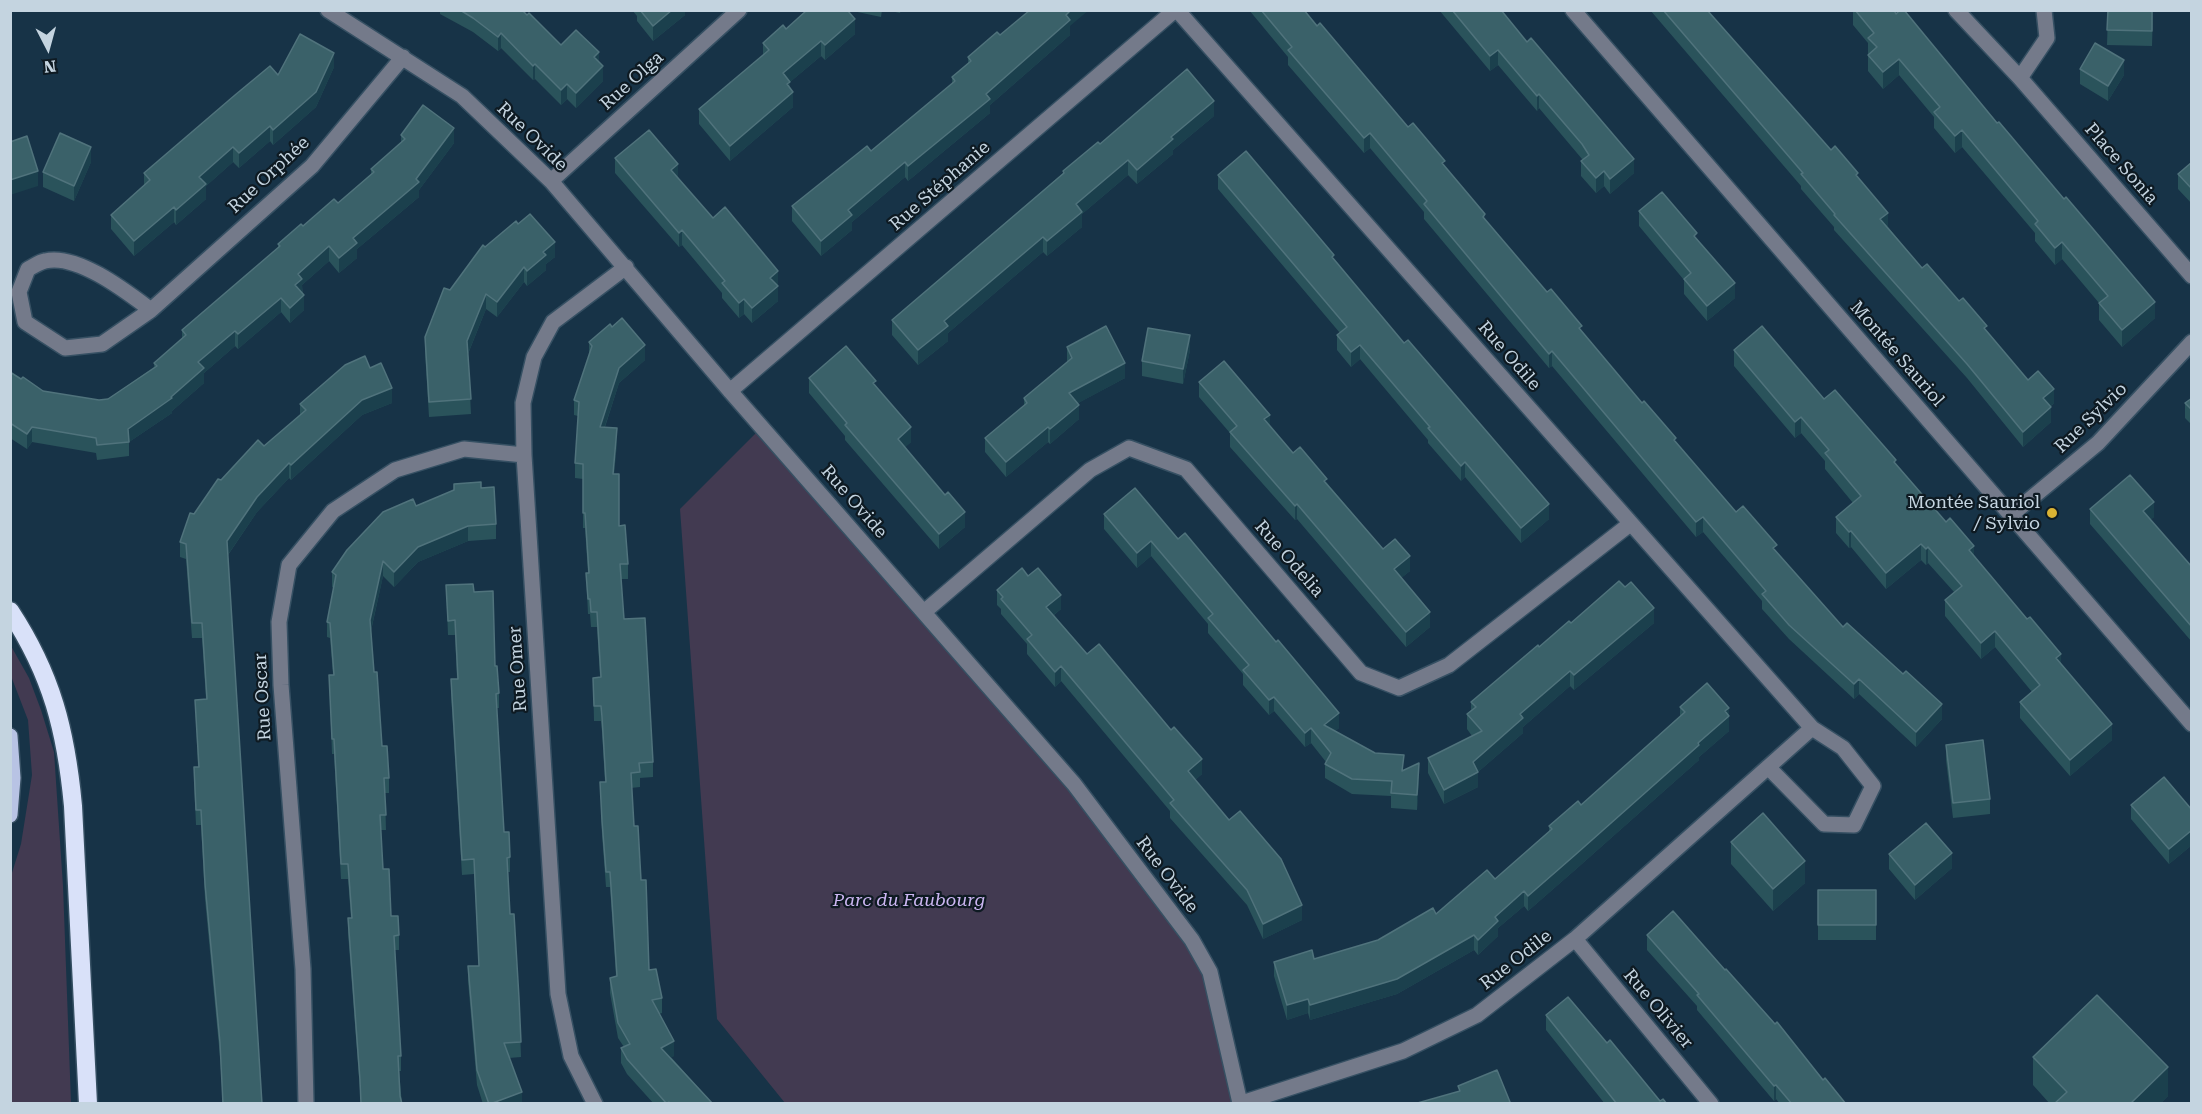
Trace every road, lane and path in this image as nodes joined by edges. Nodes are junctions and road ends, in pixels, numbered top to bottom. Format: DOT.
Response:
graph roads {
  1 [pos="328,10"];
  2 [pos="739,10"];
  3 [pos="1176,10"];
  4 [pos="1573,10"];
  5 [pos="1956,10"];
  6 [pos="2044,10"];
  7 [pos="403,57"];
  8 [pos="2020,78"];
  9 [pos="551,181"];
  10 [pos="626,267"];
  11 [pos="2192,276"];
  12 [pos="151,310"];
  13 [pos="2192,342"];
  14 [pos="730,391"];
  15 [pos="524,455"];
  16 [pos="2011,515"];
  17 [pos="1630,524"];
  18 [pos="10,611"];
  19 [pos="924,612"];
  20 [pos="2192,724"];
  21 [pos="1812,728"];
  22 [pos="10,736"];
  23 [pos="1768,767"];
  24 [pos="10,815"];
  25 [pos="1575,939"];
  26 [pos="588,1101"];
  27 [pos="1240,1103"];
  28 [pos="88,1104"];
  29 [pos="306,1104"];
  30 [pos="1711,1104"];
  1 -- 7 [label="street, Rue Ovide"];
  2 -- 9 [label="street, Rue Olga"];
  3 -- 14 [label="street, Rue Stéphanie"];
  3 -- 17 [label="street, Rue Odile"];
  4 -- 16 [label="street, Montée Sauriol"];
  5 -- 8 [label="street, Place Sonia"];
  6 -- 8 [label="street"];
  7 -- 9 [label="street, Rue Ovide"];
  7 -- 12 [label="street, Rue Orphée"];
  8 -- 11 [label="street, Place Sonia"];
  9 -- 10 [label="street, Rue Ovide"];
  10 -- 14 [label="street, Rue Ovide"];
  10 -- 15 [label="street, Rue Omer"];
  12 -- 12 [label="street, Rue Orphée"];
  13 -- 16 [label="street, Rue Sylvio"];
  14 -- 19 [label="street, Rue Ovide"];
  15 -- 26 [label="street, Rue Omer"];
  15 -- 29 [label="street, Rue Oscar"];
  16 -- 20 [label="street, Montée Sauriol"];
  17 -- 19 [label="street, Rue Odelia"];
  17 -- 21 [label="street, Rue Odile"];
  18 -- 28 [label="highway"];
  19 -- 27 [label="street, Rue Ovide"];
  21 -- 23 [label="street, Rue Odile"];
  21 -- 23 [label="street, Rue Odile"];
  22 -- 24 [label="main road"];
  23 -- 25 [label="street, Rue Odile"];
  25 -- 27 [label="street, Rue Odile"];
  25 -- 30 [label="street, Rue Olivier"];
}
